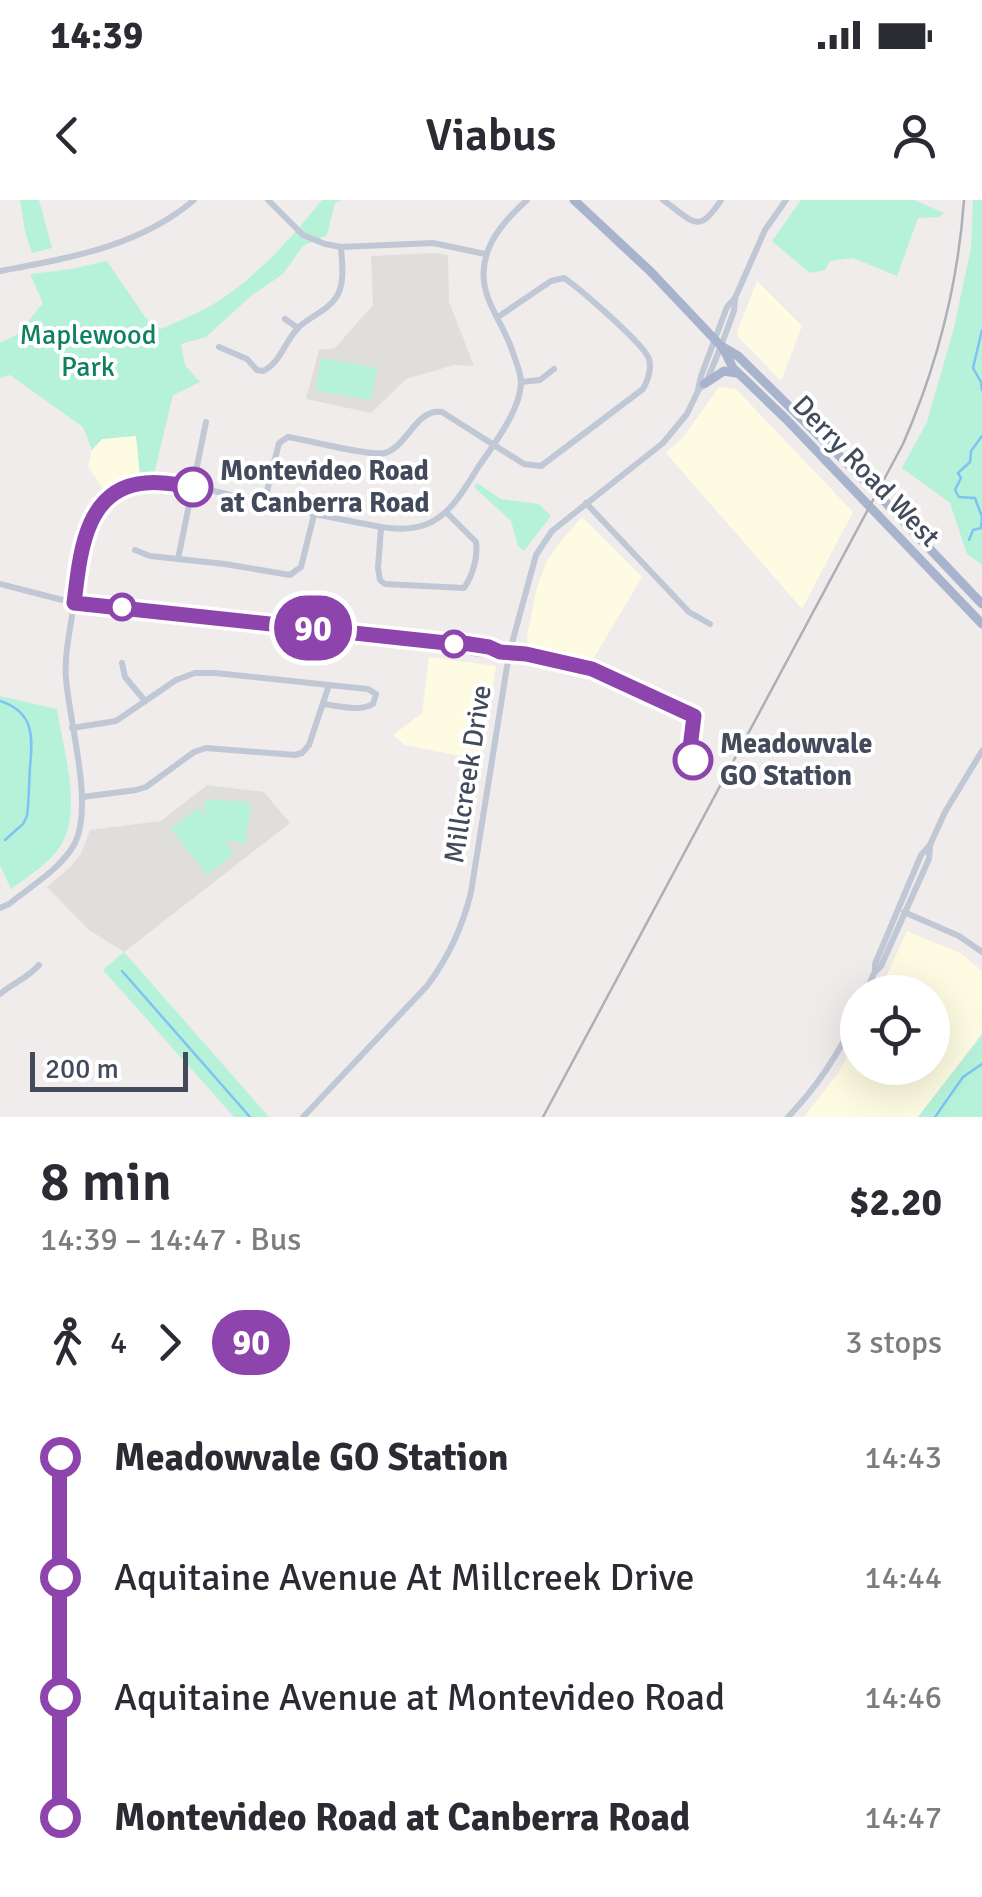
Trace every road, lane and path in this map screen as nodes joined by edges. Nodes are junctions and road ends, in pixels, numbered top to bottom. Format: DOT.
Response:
graph roads {
  1 [pos="194,200"];
  2 [pos="268,200"];
  3 [pos="527,200"];
  4 [pos="574,200"];
  5 [pos="663,200"];
  6 [pos="720,200"];
  7 [pos="786,200"];
  8 [pos="341,247"];
  9 [pos="484,254"];
  10 [pos="0,271"];
  11 [pos="498,317"];
  12 [pos="286,319"];
  13 [pos="298,328"];
  14 [pos="718,343"];
  15 [pos="219,347"];
  16 [pos="554,368"];
  17 [pos="739,374"];
  18 [pos="521,382"];
  19 [pos="701,388"];
  20 [pos="206,422"];
  21 [pos="493,444"];
  22 [pos="193,487"];
  23 [pos="264,503"];
  24 [pos="586,503"];
  25 [pos="446,512"];
  26 [pos="314,514"];
  27 [pos="381,527"];
  28 [pos="135,550"];
  29 [pos="178,559"];
  30 [pos="0,584"];
  31 [pos="74,603"];
  32 [pos="982,604"];
  33 [pos="710,624"];
  34 [pos="982,624"];
  35 [pos="510,654"];
  36 [pos="122,663"];
  37 [pos="329,684"];
  38 [pos="145,701"];
  39 [pos="323,704"];
  40 [pos="72,728"];
  41 [pos="982,750"];
  42 [pos="82,797"];
  43 [pos="0,908"];
  44 [pos="901,911"];
  45 [pos="982,952"];
  46 [pos="39,966"];
  47 [pos="874,975"];
  48 [pos="0,994"];
  49 [pos="840,1047"];
  50 [pos="304,1117"];
  51 [pos="788,1117"];
  1 -- 10 [label="street"];
  2 -- 8 [label="street"];
  3 -- 9 [label="street"];
  4 -- 14 [label="main road, Derry Road West"];
  5 -- 6 [label="street"];
  7 -- 14 [label="street, Millcreek Drive"];
  8 -- 9 [label="street"];
  8 -- 13 [label="street"];
  9 -- 11 [label="street"];
  11 -- 18 [label="street"];
  11 -- 21 [label="street"];
  12 -- 13 [label="street"];
  13 -- 15 [label="street"];
  14 -- 17 [label="main road, Derry Road West"];
  14 -- 19 [label="street, Millcreek Drive"];
  14 -- 32 [label="main road, Derry Road West"];
  16 -- 18 [label="street"];
  17 -- 19 [label="main road"];
  17 -- 34 [label="main road, Derry Road West"];
  18 -- 21 [label="street"];
  19 -- 24 [label="street, Millcreek Drive"];
  20 -- 22 [label="street"];
  21 -- 23 [label="street"];
  21 -- 25 [label="street"];
  22 -- 23 [label="street"];
  22 -- 29 [label="street"];
  22 -- 31 [label="street"];
  23 -- 26 [label="street"];
  24 -- 33 [label="street"];
  24 -- 35 [label="street, Millcreek Drive"];
  25 -- 27 [label="street"];
  25 -- 27 [label="street"];
  26 -- 27 [label="street"];
  26 -- 29 [label="street"];
  28 -- 29 [label="street"];
  30 -- 31 [label="street"];
  31 -- 35 [label="street"];
  31 -- 40 [label="street"];
  35 -- 50 [label="street, Millcreek Drive"];
  36 -- 38 [label="street"];
  37 -- 38 [label="street"];
  37 -- 39 [label="street"];
  37 -- 39 [label="street"];
  38 -- 40 [label="street"];
  39 -- 42 [label="street"];
  40 -- 42 [label="street"];
  41 -- 44 [label="street"];
  42 -- 43 [label="street"];
  44 -- 45 [label="street"];
  44 -- 47 [label="street"];
  46 -- 48 [label="street"];
  49 -- 51 [label="street"];
}
